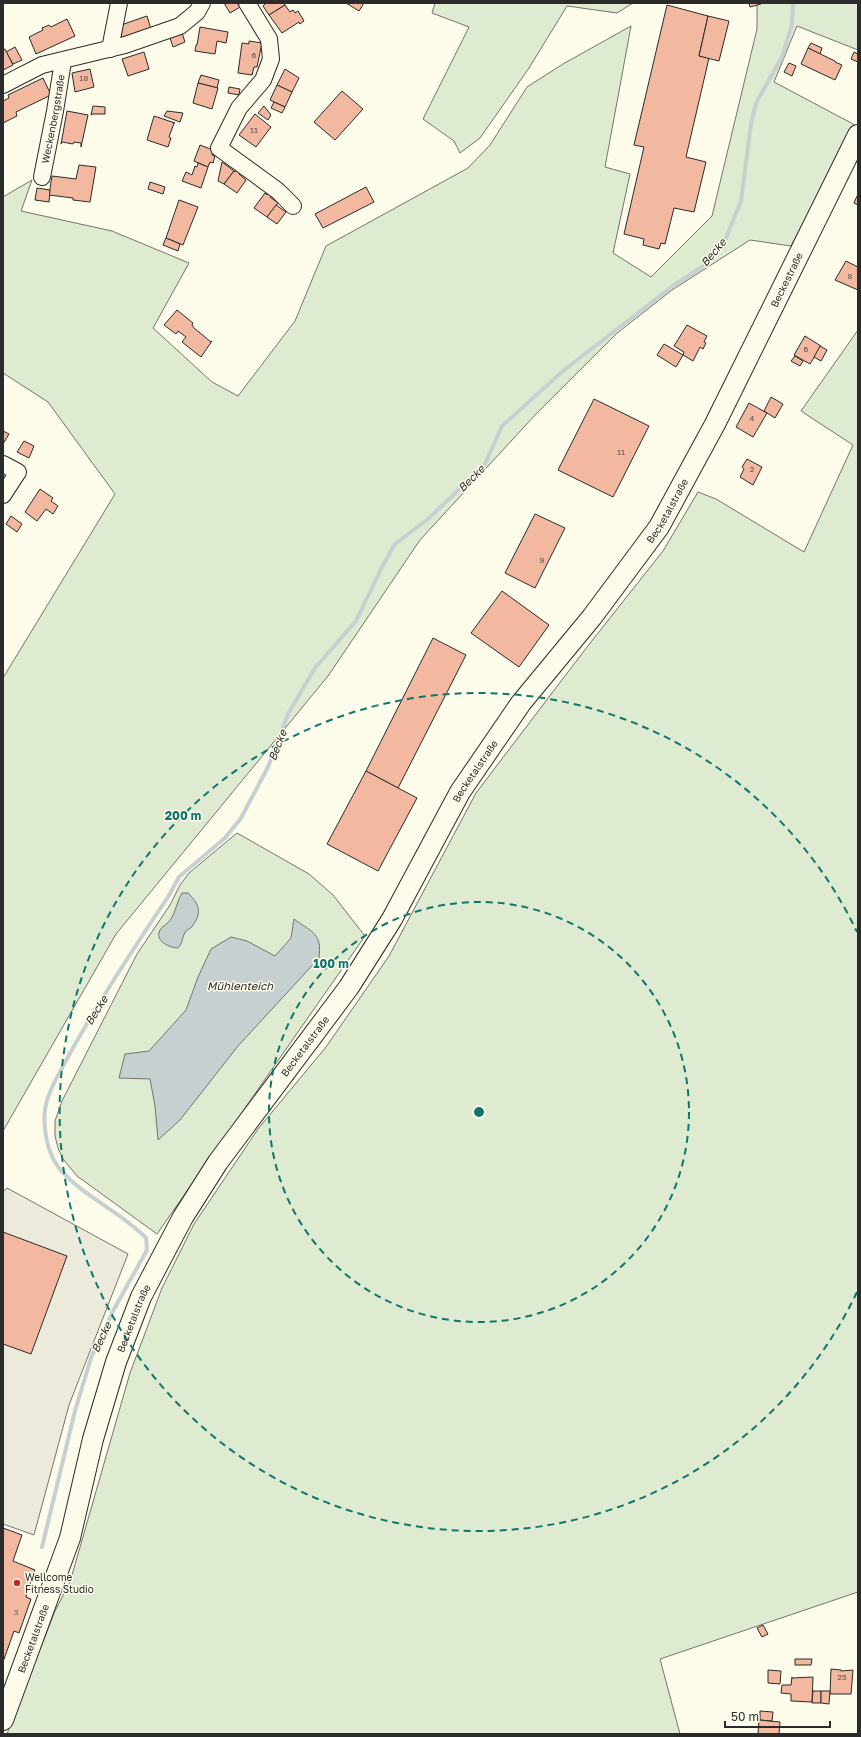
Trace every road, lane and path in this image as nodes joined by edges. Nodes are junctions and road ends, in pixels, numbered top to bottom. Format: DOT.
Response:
graph roads {
  1 [pos="118,3"];
  2 [pos="202,3"];
  3 [pos="247,3"];
  4 [pos="110,49"];
  5 [pos="63,60"];
  6 [pos="3,85"];
  7 [pos="858,135"];
  8 [pos="42,177"];
  9 [pos="293,206"];
  10 [pos="715,424"];
  11 [pos="3,464"];
  12 [pos="3,496"];
  13 [pos="3,1720"];
  1 -- 4 [label="street"];
  2 -- 4 [label="street, Weckenbergstraße"];
  3 -- 9 [label="street"];
  4 -- 5 [label="street, Weckenbergstraße"];
  5 -- 6 [label="street, Weckenbergstraße"];
  5 -- 8 [label="street, Weckenbergstraße"];
  7 -- 10 [label="main road, Beckestraße"];
  10 -- 13 [label="main road, Becketalstraße"];
  11 -- 12 [label="street"];
}
